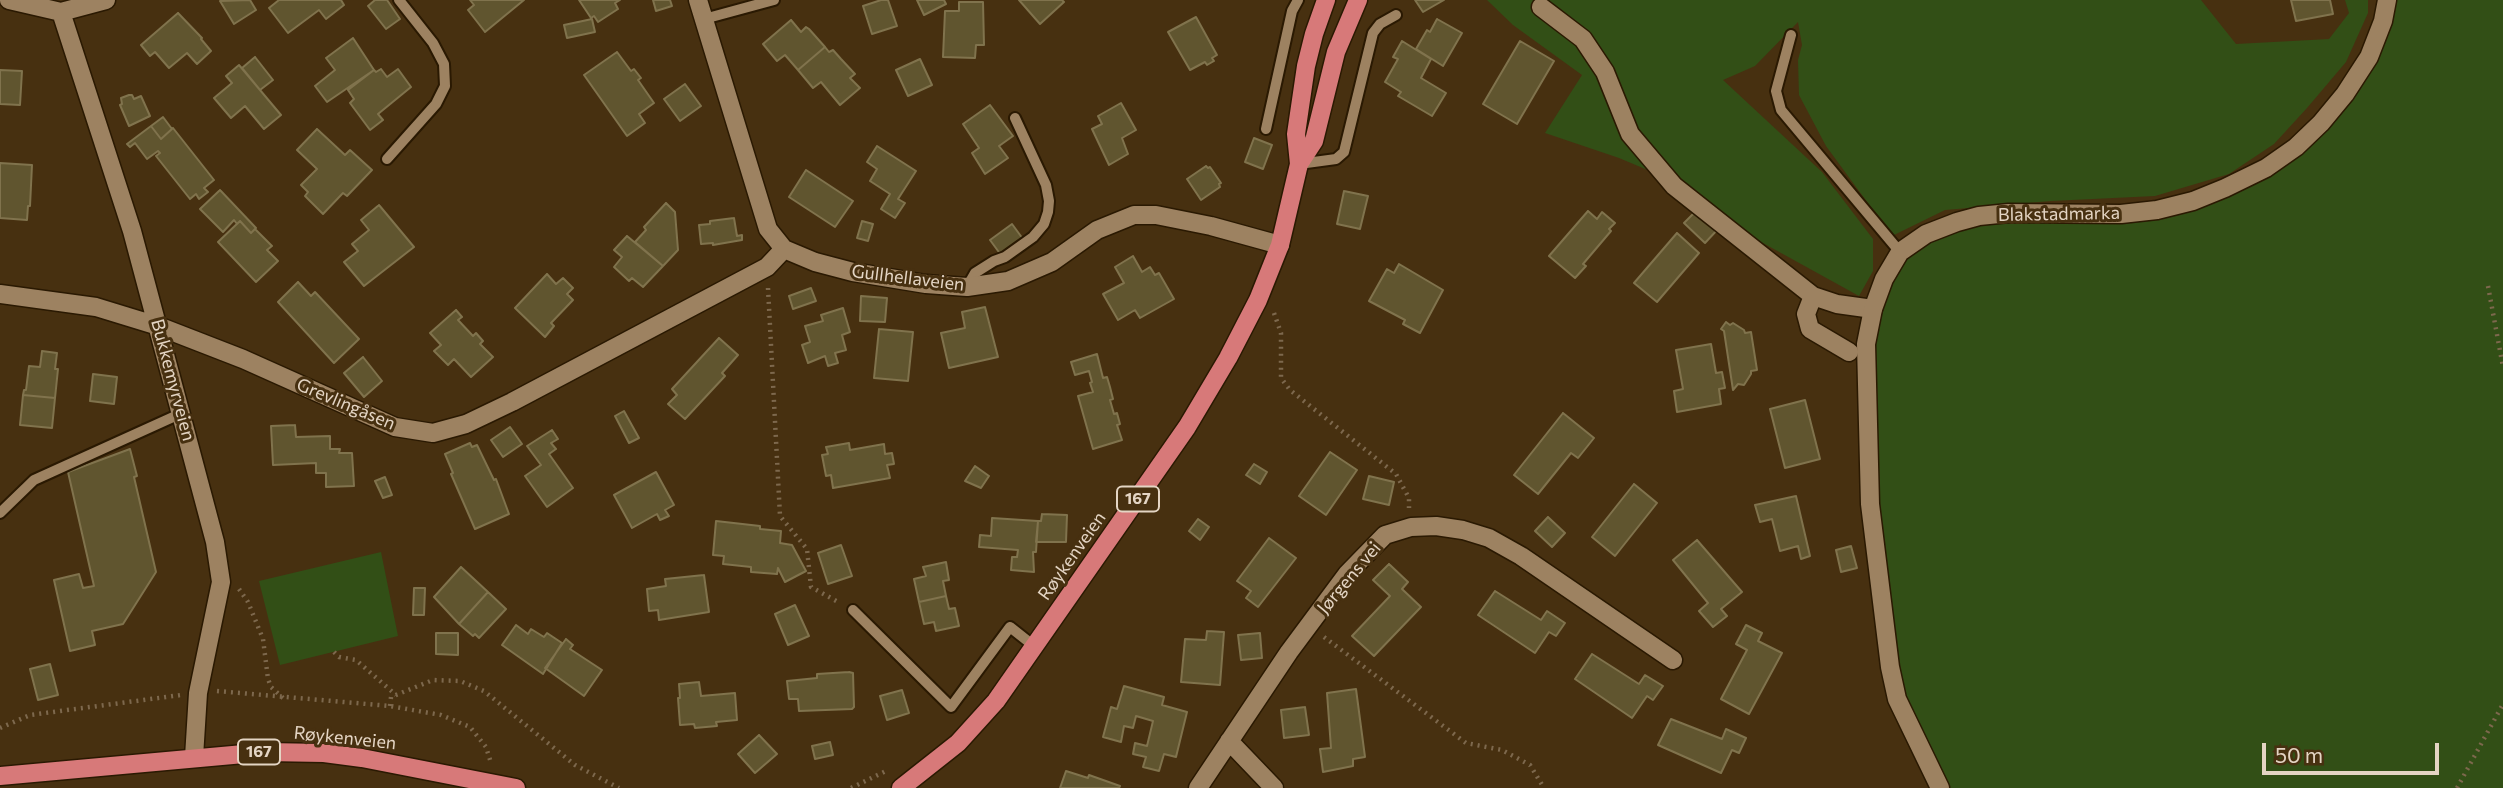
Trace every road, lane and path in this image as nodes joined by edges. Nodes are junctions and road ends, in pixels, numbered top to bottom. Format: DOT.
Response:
graph roads {
  1 [pos="9,0"];
  2 [pos="106,0"];
  3 [pos="399,0"];
  4 [pos="698,0"];
  5 [pos="774,0"];
  6 [pos="1298,0"];
  7 [pos="1326,0"];
  8 [pos="1358,0"];
  9 [pos="2387,0"];
  10 [pos="1541,7"];
  11 [pos="61,12"];
  12 [pos="1396,15"];
  13 [pos="704,19"];
  14 [pos="1791,35"];
  15 [pos="1014,118"];
  16 [pos="1266,129"];
  17 [pos="387,159"];
  18 [pos="1299,164"];
  19 [pos="1280,245"];
  20 [pos="784,249"];
  21 [pos="1900,252"];
  22 [pos="767,267"];
  23 [pos="2488,286"];
  24 [pos="967,287"];
  25 [pos="0,294"];
  26 [pos="1813,296"];
  27 [pos="1873,309"];
  28 [pos="1274,313"];
  29 [pos="158,326"];
  30 [pos="1849,352"];
  31 [pos="2503,367"];
  32 [pos="182,413"];
  33 [pos="0,513"];
  34 [pos="1411,527"];
  35 [pos="237,585"];
  36 [pos="853,610"];
  37 [pos="1310,626"];
  38 [pos="1034,646"];
  39 [pos="334,652"];
  40 [pos="1673,660"];
  41 [pos="198,693"];
  42 [pos="396,695"];
  43 [pos="2503,696"];
  44 [pos="284,698"];
  45 [pos="2503,705"];
  46 [pos="390,706"];
  47 [pos="0,728"];
  48 [pos="1229,741"];
  49 [pos="194,757"];
  50 [pos="494,769"];
  51 [pos="0,776"];
  52 [pos="516,788"];
  53 [pos="619,788"];
  54 [pos="901,788"];
  55 [pos="1198,788"];
  56 [pos="1274,788"];
  57 [pos="1544,788"];
  58 [pos="1940,788"];
  59 [pos="2457,788"];
  1 -- 11 [label="street"];
  2 -- 11 [label="street"];
  3 -- 17 [label="lane"];
  4 -- 13 [label="street"];
  5 -- 13 [label="lane"];
  6 -- 16 [label="lane"];
  7 -- 18 [label="main road, Røykenveien / 167"];
  8 -- 18 [label="main road, Røykenveien / 167"];
  9 -- 21 [label="street, Blakstadmarka"];
  10 -- 26 [label="street"];
  11 -- 29 [label="street, Bukkemyrveien"];
  12 -- 18 [label="lane"];
  13 -- 20 [label="street"];
  14 -- 21 [label="lane"];
  15 -- 24 [label="lane"];
  18 -- 19 [label="main road, Røykenveien / 167"];
  19 -- 24 [label="street, Gullhellaveien"];
  19 -- 38 [label="main road, Røykenveien / 167"];
  20 -- 22 [label="street, Grevlingåsen"];
  20 -- 24 [label="street, Gullhellaveien"];
  21 -- 27 [label="street, Blakstadmarka"];
  22 -- 29 [label="street, Grevlingåsen"];
  22 -- 36 [label="path"];
  23 -- 31 [label="path"];
  25 -- 29 [label="street, Grevlingåsen"];
  26 -- 27 [label="street"];
  26 -- 30 [label="street"];
  27 -- 58 [label="street, Blakstadmarka"];
  28 -- 34 [label="path"];
  29 -- 32 [label="street, Bukkemyrveien"];
  32 -- 33 [label="lane"];
  32 -- 41 [label="street, Bukkemyrveien"];
  34 -- 37 [label="street, Jørgens vei"];
  34 -- 40 [label="street, Jørgens vei"];
  35 -- 44 [label="path"];
  36 -- 38 [label="lane"];
  37 -- 48 [label="street, Jørgens vei"];
  37 -- 57 [label="path"];
  38 -- 54 [label="main road, Røykenveien / 167"];
  39 -- 42 [label="path"];
  41 -- 44 [label="path"];
  41 -- 47 [label="path"];
  41 -- 49 [label="street, Bukkemyrveien"];
  42 -- 46 [label="path"];
  42 -- 53 [label="path"];
  43 -- 45 [label="path"];
  44 -- 46 [label="path"];
  45 -- 59 [label="path"];
  46 -- 50 [label="path"];
  48 -- 55 [label="street, Jørgens vei"];
  48 -- 56 [label="street"];
  49 -- 51 [label="main road, Røykenveien / 167"];
  49 -- 52 [label="main road, Røykenveien / 167"];
}
